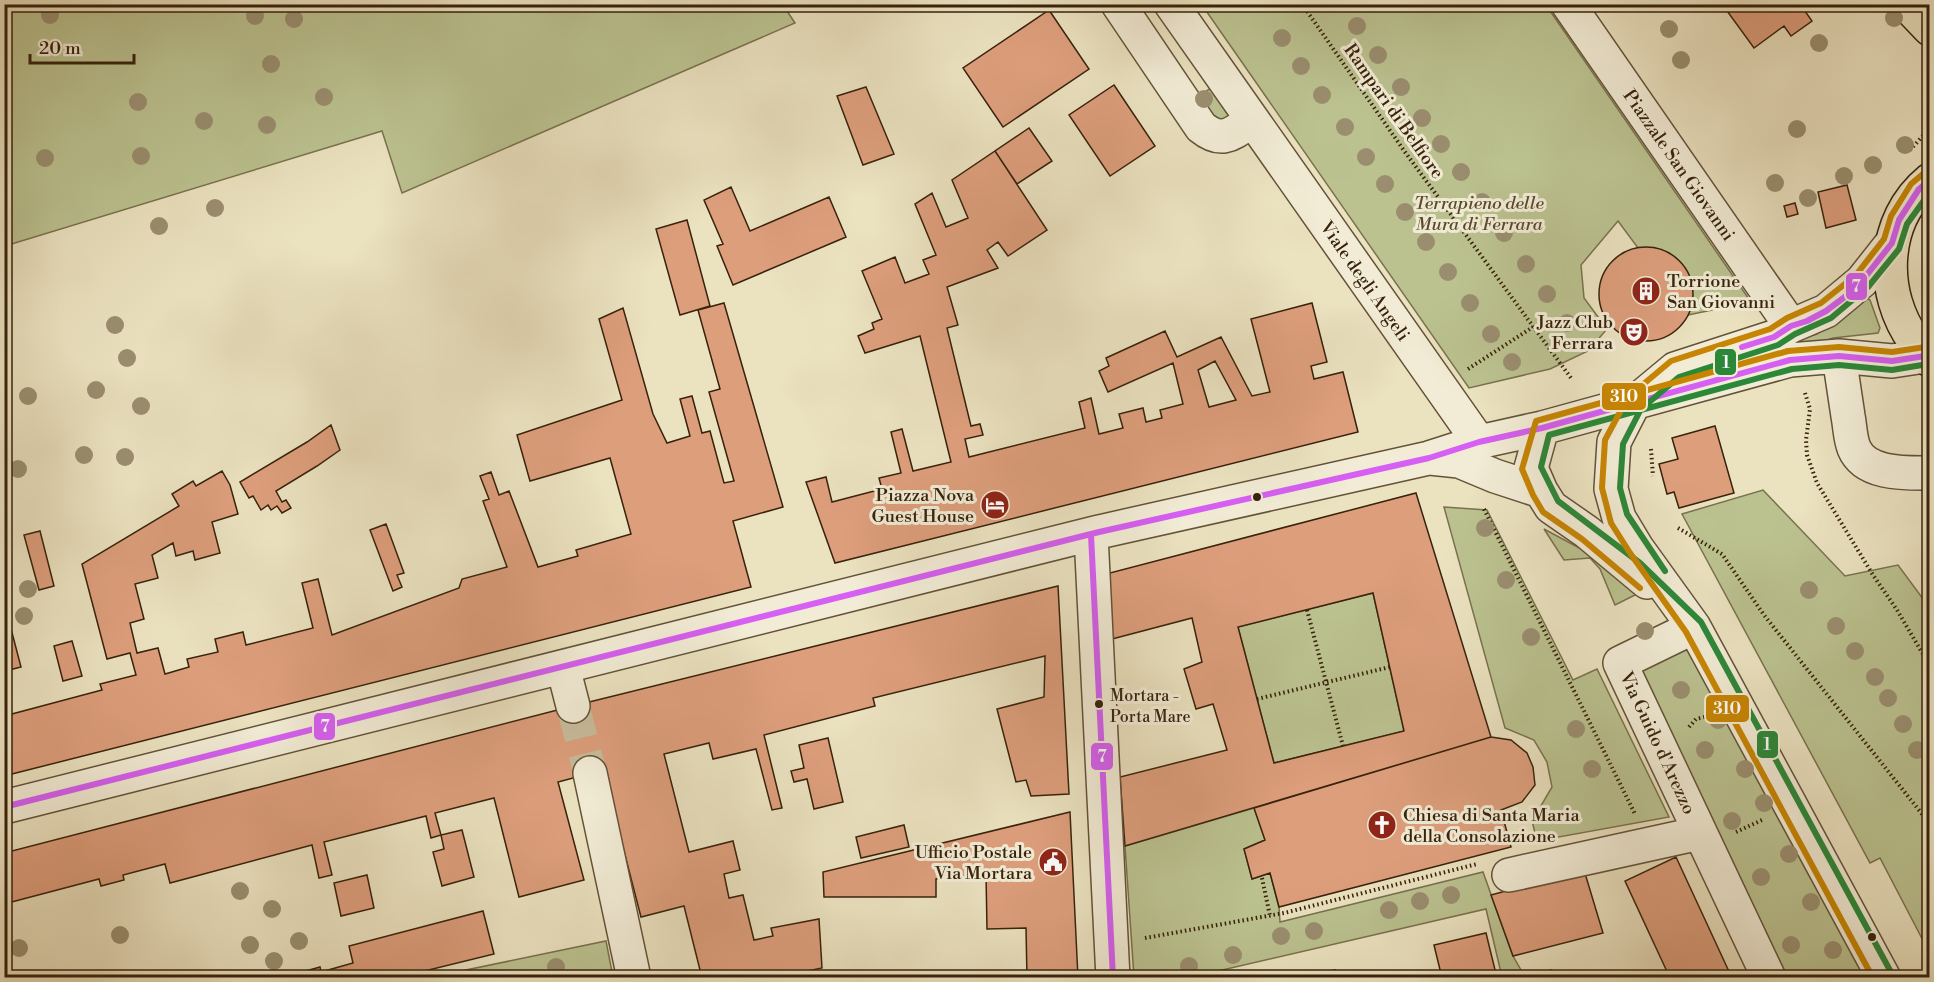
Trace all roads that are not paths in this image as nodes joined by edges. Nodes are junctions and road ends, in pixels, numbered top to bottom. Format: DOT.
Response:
graph roads {
  1 [pos="1118,4"];
  2 [pos="1171,4"];
  3 [pos="1568,4"];
  4 [pos="1906,4"];
  5 [pos="1929,29"];
  6 [pos="1252,120"];
  7 [pos="1929,180"];
  8 [pos="1892,243"];
  9 [pos="1791,326"];
  10 [pos="1927,358"];
  11 [pos="1841,369"];
  12 [pos="1634,403"];
  13 [pos="1542,428"];
  14 [pos="1479,442"];
  15 [pos="1429,458"];
  16 [pos="1929,473"];
  17 [pos="1541,491"];
  18 [pos="1090,535"];
  19 [pos="1694,627"];
  20 [pos="563,667"];
  21 [pos="573,706"];
  22 [pos="590,773"];
  23 [pos="4,807"];
  24 [pos="1700,833"];
  25 [pos="1509,875"];
  26 [pos="1113,962"];
  27 [pos="634,978"];
  28 [pos="1769,978"];
  29 [pos="1884,978"];
  1 -- 6 [label="street"];
  2 -- 6 [label="street, Viale degli Angeli"];
  3 -- 9 [label="street, Piazzale San Giovanni"];
  4 -- 5 [label="main road"];
  6 -- 14 [label="street, Viale degli Angeli"];
  7 -- 8 [label="main road"];
  8 -- 9 [label="street"];
  8 -- 10 [label="main road"];
  9 -- 12 [label="street"];
  10 -- 11 [label="street"];
  11 -- 12 [label="street"];
  11 -- 16 [label="street"];
  12 -- 13 [label="street"];
  12 -- 19 [label="street"];
  13 -- 14 [label="street"];
  13 -- 17 [label="street"];
  14 -- 15 [label="street"];
  15 -- 17 [label="street"];
  15 -- 18 [label="street"];
  17 -- 19 [label="street"];
  18 -- 20 [label="street"];
  18 -- 26 [label="street"];
  19 -- 24 [label="street, Via Guido d'Arezzo"];
  19 -- 29 [label="street"];
  20 -- 21 [label="street"];
  20 -- 23 [label="street"];
  22 -- 27 [label="street"];
  24 -- 25 [label="street, Via Guido d'Arezzo"];
  24 -- 28 [label="street, Via Guido d'Arezzo"];
}
